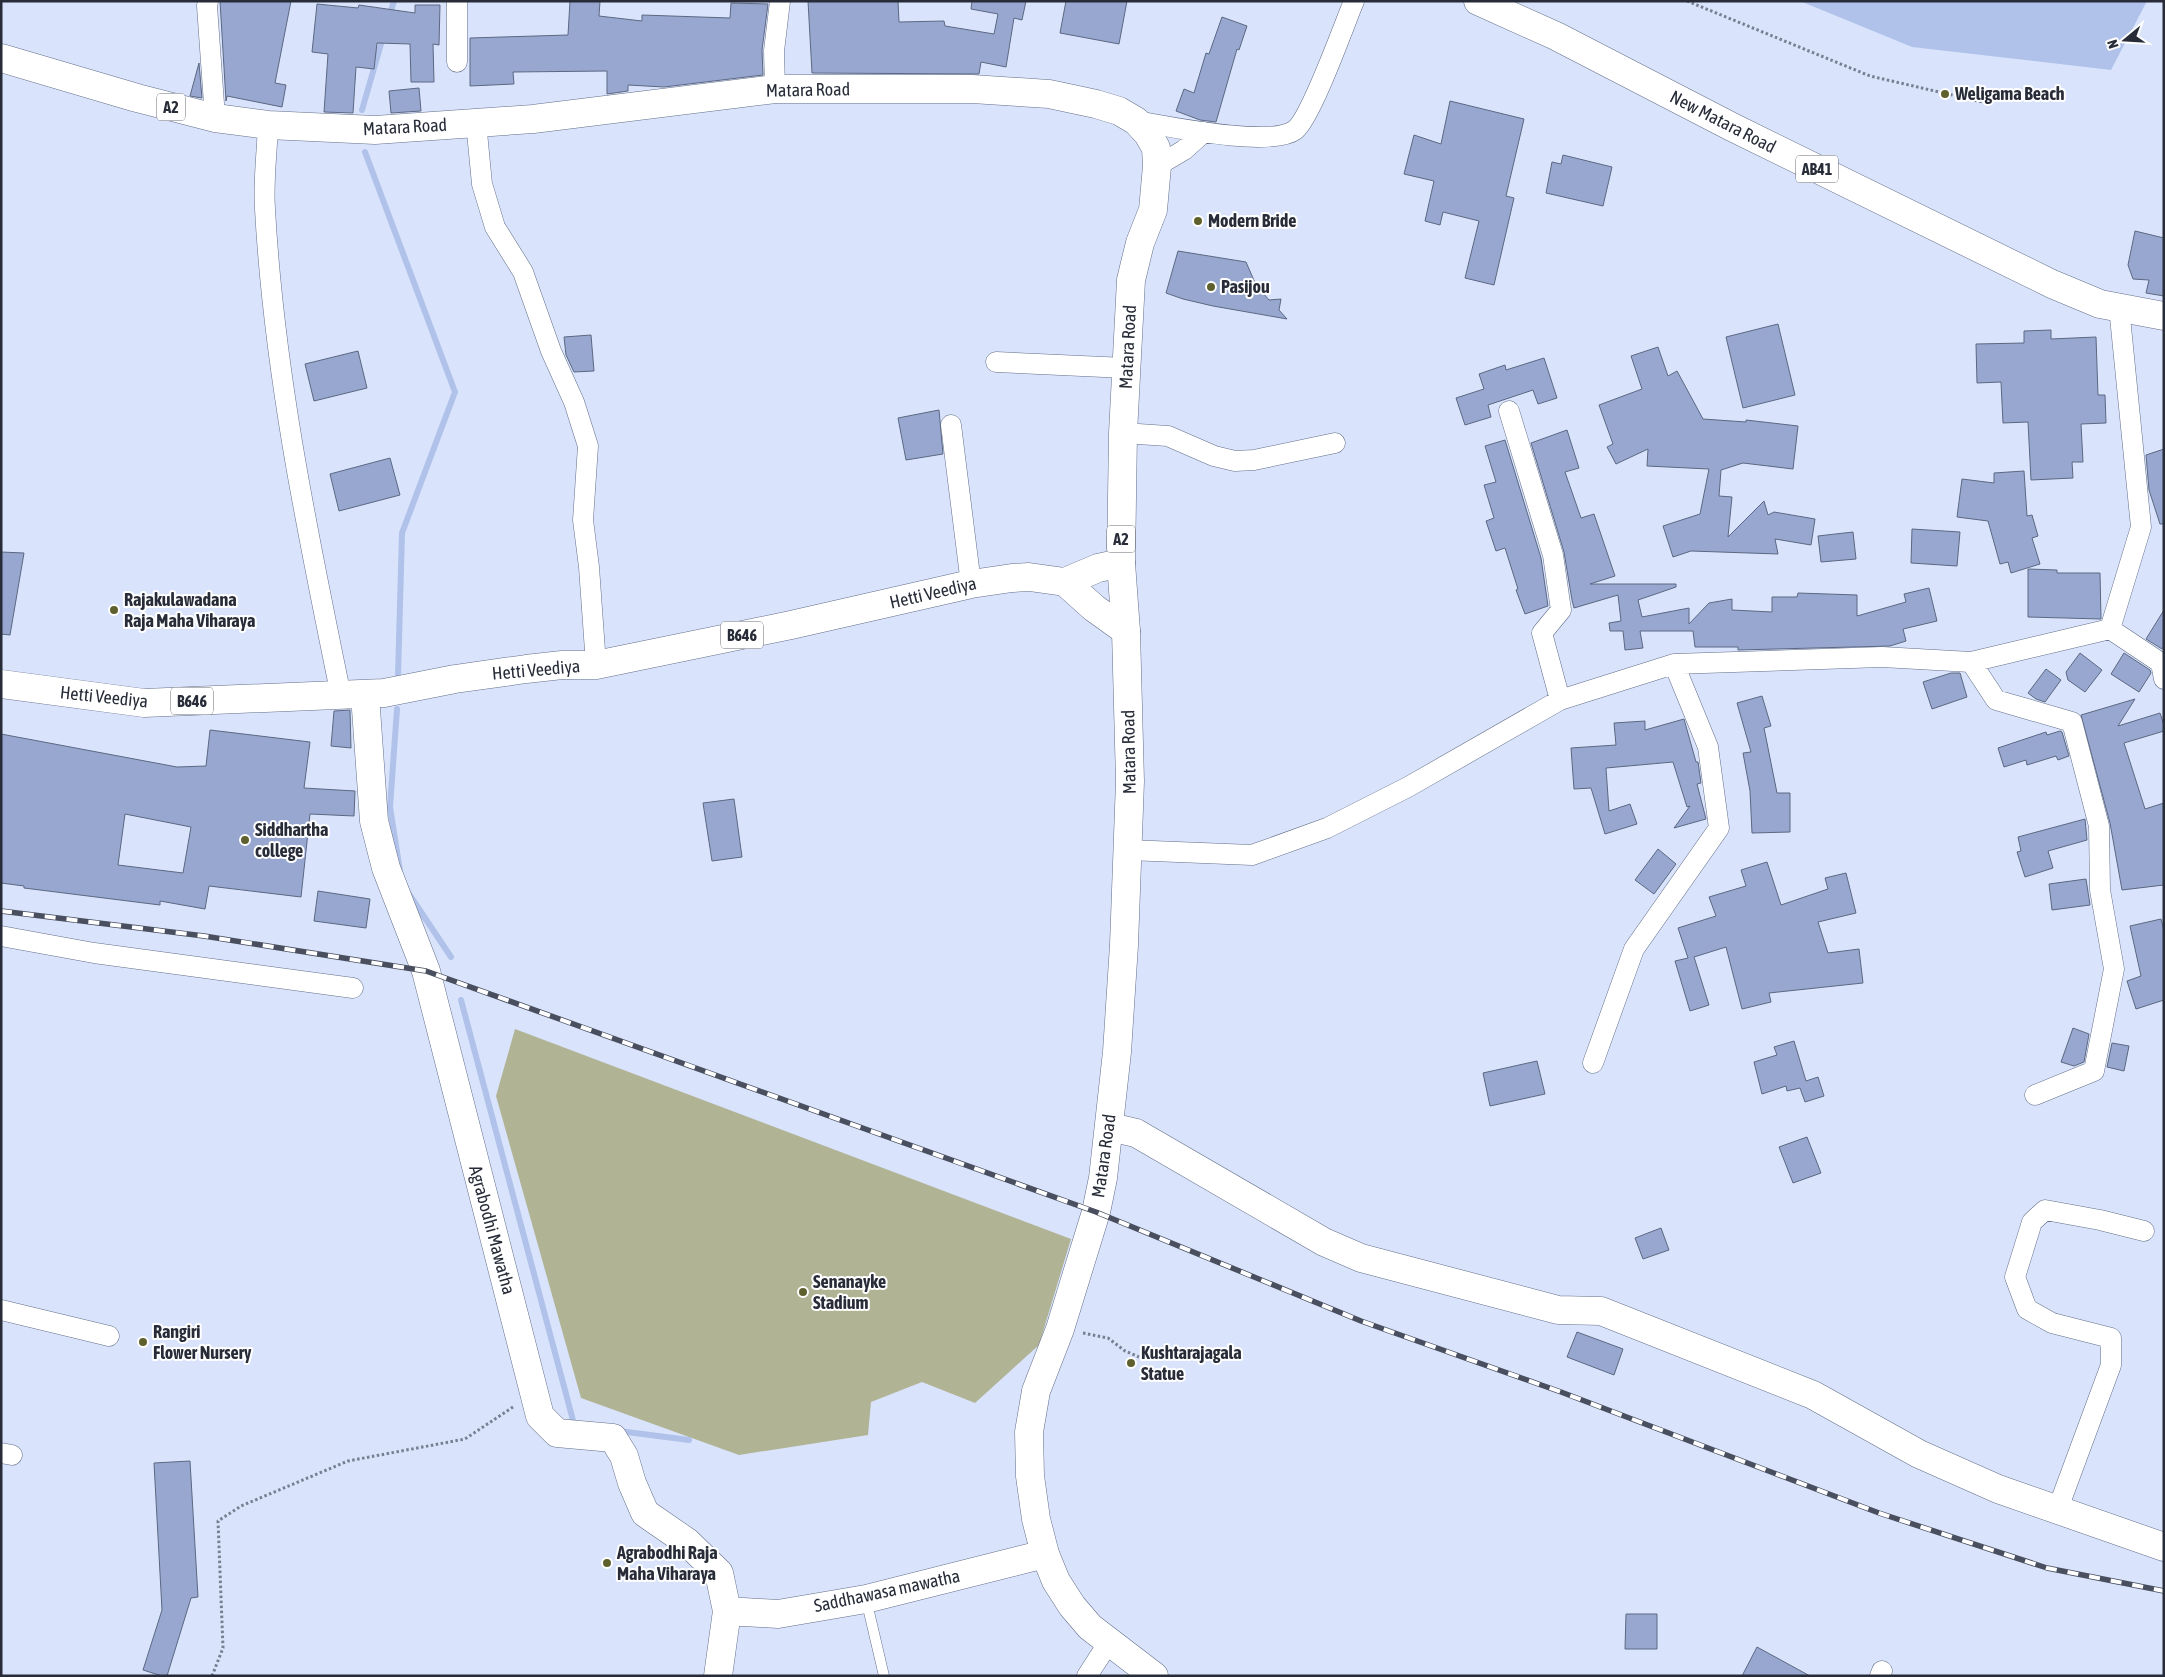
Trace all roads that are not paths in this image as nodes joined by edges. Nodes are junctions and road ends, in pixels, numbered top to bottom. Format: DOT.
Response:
graph roads {
  1 [pos="208,1"];
  2 [pos="457,1"];
  3 [pos="780,1"];
  4 [pos="1354,1"];
  5 [pos="1478,1"];
  6 [pos="1,58"];
  7 [pos="457,62"];
  8 [pos="775,89"];
  9 [pos="215,118"];
  10 [pos="1136,120"];
  11 [pos="476,122"];
  12 [pos="268,125"];
  13 [pos="1204,132"];
  14 [pos="1157,166"];
  15 [pos="2120,307"];
  16 [pos="2164,316"];
  17 [pos="996,362"];
  18 [pos="1126,368"];
  19 [pos="1509,411"];
  20 [pos="951,425"];
  21 [pos="1123,433"];
  22 [pos="1335,443"];
  23 [pos="1121,563"];
  24 [pos="1065,582"];
  25 [pos="971,584"];
  26 [pos="2110,629"];
  27 [pos="1126,631"];
  28 [pos="1971,662"];
  29 [pos="1674,664"];
  30 [pos="596,665"];
  31 [pos="2164,679"];
  32 [pos="1,684"];
  33 [pos="363,695"];
  34 [pos="1560,700"];
  35 [pos="1128,850"];
  36 [pos="1,936"];
  37 [pos="353,988"];
  38 [pos="1593,1063"];
  39 [pos="2035,1096"];
  40 [pos="1110,1127"];
  41 [pos="2144,1231"];
  42 [pos="1,1310"];
  43 [pos="109,1336"];
  44 [pos="2057,1511"];
  45 [pos="2164,1547"];
  46 [pos="1045,1554"];
  47 [pos="866,1598"];
  48 [pos="727,1611"];
  49 [pos="1109,1642"];
  50 [pos="718,1676"];
  51 [pos="884,1676"];
  52 [pos="1087,1676"];
  53 [pos="1154,1676"];
  1 -- 9 [label="street"];
  2 -- 7 [label="street"];
  3 -- 8 [label="street"];
  4 -- 13 [label="street"];
  5 -- 15 [label="main road, New Matara Road / AB41"];
  6 -- 9 [label="main road, Matara Road / A2"];
  8 -- 10 [label="main road, Matara Road / A2"];
  8 -- 11 [label="main road, Matara Road / A2"];
  9 -- 12 [label="main road, Matara Road / A2"];
  10 -- 13 [label="street"];
  10 -- 14 [label="main road, Matara Road / A2"];
  11 -- 12 [label="main road, Matara Road / A2"];
  11 -- 30 [label="street"];
  12 -- 33 [label="street"];
  13 -- 14 [label="street"];
  14 -- 18 [label="main road, Matara Road / A2"];
  15 -- 16 [label="main road, New Matara Road / AB41"];
  15 -- 26 [label="street"];
  17 -- 18 [label="street"];
  18 -- 21 [label="main road, Matara Road / A2"];
  19 -- 34 [label="street"];
  20 -- 25 [label="street"];
  21 -- 22 [label="street"];
  21 -- 23 [label="main road, Matara Road / A2"];
  23 -- 24 [label="main road"];
  23 -- 27 [label="main road, Matara Road / A2"];
  24 -- 25 [label="main road, Hetti Veediya / B646"];
  24 -- 27 [label="main road"];
  25 -- 30 [label="main road, Hetti Veediya / B646"];
  26 -- 28 [label="street"];
  26 -- 31 [label="street"];
  27 -- 35 [label="main road, Matara Road / A2"];
  28 -- 29 [label="street"];
  28 -- 39 [label="street"];
  29 -- 34 [label="street"];
  29 -- 38 [label="street"];
  30 -- 33 [label="main road, Hetti Veediya / B646"];
  32 -- 33 [label="main road, Hetti Veediya / B646"];
  33 -- 48 [label="main road, Agrabodhi Mawatha"];
  34 -- 35 [label="street"];
  35 -- 40 [label="main road, Matara Road / A2"];
  36 -- 37 [label="street"];
  40 -- 44 [label="main road"];
  40 -- 46 [label="main road, Matara Road / A2"];
  41 -- 44 [label="street"];
  42 -- 43 [label="street"];
  44 -- 45 [label="main road"];
  46 -- 47 [label="main road, Saddhawasa mawatha"];
  46 -- 49 [label="main road, Matara Road / A2"];
  47 -- 48 [label="main road, Saddhawasa mawatha"];
  47 -- 51 [label="lane"];
  48 -- 50 [label="main road, Agrabodhi Mawatha"];
  49 -- 52 [label="street"];
  49 -- 53 [label="main road, Matara Road / A2"];
}
